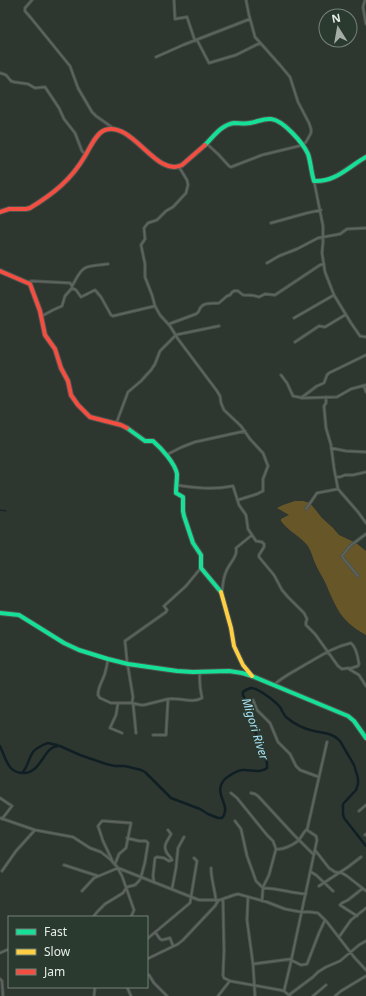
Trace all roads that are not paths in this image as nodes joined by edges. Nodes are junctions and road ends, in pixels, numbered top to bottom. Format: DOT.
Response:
graph roads {
  1 [pos="32,0"];
  2 [pos="174,0"];
  3 [pos="246,0"];
  4 [pos="365,0"];
  5 [pos="250,19"];
  6 [pos="366,24"];
  7 [pos="196,40"];
  8 [pos="260,43"];
  9 [pos="156,57"];
  10 [pos="0,73"];
  11 [pos="114,129"];
  12 [pos="206,144"];
  13 [pos="302,145"];
  14 [pos="85,154"];
  15 [pos="366,157"];
  16 [pos="179,166"];
  17 [pos="314,181"];
  18 [pos="320,210"];
  19 [pos="0,212"];
  20 [pos="271,223"];
  21 [pos="366,228"];
  22 [pos="323,238"];
  23 [pos="267,263"];
  24 [pos="108,264"];
  25 [pos="324,264"];
  26 [pos="0,271"];
  27 [pos="28,282"];
  28 [pos="72,287"];
  29 [pos="334,295"];
  30 [pos="155,306"];
  31 [pos="345,315"];
  32 [pos="41,316"];
  33 [pos="294,318"];
  34 [pos="169,324"];
  35 [pos="219,326"];
  36 [pos="175,336"];
  37 [pos="366,337"];
  38 [pos="295,342"];
  39 [pos="366,355"];
  40 [pos="281,375"];
  41 [pos="365,386"];
  42 [pos="366,392"];
  43 [pos="326,397"];
  44 [pos="301,398"];
  45 [pos="116,424"];
  46 [pos="245,431"];
  47 [pos="331,448"];
  48 [pos="366,452"];
  49 [pos="166,455"];
  50 [pos="366,472"];
  51 [pos="336,478"];
  52 [pos="176,485"];
  53 [pos="338,489"];
  54 [pos="238,500"];
  55 [pos="306,509"];
  56 [pos="366,523"];
  57 [pos="366,534"];
  58 [pos="252,535"];
  59 [pos="201,568"];
  60 [pos="358,576"];
  61 [pos="222,594"];
  62 [pos="0,613"];
  63 [pos="328,651"];
  64 [pos="108,659"];
  65 [pos="128,664"];
  66 [pos="349,668"];
  67 [pos="200,672"];
  68 [pos="252,676"];
  69 [pos="274,685"];
  70 [pos="366,686"];
  71 [pos="168,700"];
  72 [pos="253,700"];
  73 [pos="118,702"];
  74 [pos="133,703"];
  75 [pos="122,733"];
  76 [pos="136,733"];
  77 [pos="153,735"];
  78 [pos="366,738"];
  79 [pos="327,742"];
  80 [pos="319,777"];
  81 [pos="231,793"];
  82 [pos="251,793"];
  83 [pos="0,798"];
  84 [pos="366,805"];
  85 [pos="359,811"];
  86 [pos="1,819"];
  87 [pos="235,821"];
  88 [pos="35,830"];
  89 [pos="168,830"];
  90 [pos="307,830"];
  91 [pos="184,837"];
  92 [pos="127,838"];
  93 [pos="298,840"];
  94 [pos="276,849"];
  95 [pos="315,850"];
  96 [pos="314,855"];
  97 [pos="361,857"];
  98 [pos="194,858"];
  99 [pos="112,862"];
  100 [pos="64,866"];
  101 [pos="116,866"];
  102 [pos="211,868"];
  103 [pos="2,871"];
  104 [pos="311,872"];
  105 [pos="339,873"];
  106 [pos="98,876"];
  107 [pos="141,877"];
  108 [pos="154,882"];
  109 [pos="324,882"];
  110 [pos="319,886"];
  111 [pos="263,888"];
  112 [pos="126,889"];
  113 [pos="172,889"];
  114 [pos="362,889"];
  115 [pos="82,891"];
  116 [pos="333,891"];
  117 [pos="366,891"];
  118 [pos="306,894"];
  119 [pos="191,897"];
  120 [pos="248,897"];
  121 [pos="223,899"];
  122 [pos="217,900"];
  123 [pos="262,901"];
  124 [pos="366,908"];
  125 [pos="302,912"];
  126 [pos="94,916"];
  127 [pos="131,916"];
  128 [pos="357,916"];
  129 [pos="325,920"];
  130 [pos="155,932"];
  131 [pos="339,937"];
  132 [pos="148,938"];
  133 [pos="366,942"];
  134 [pos="174,946"];
  135 [pos="350,952"];
  136 [pos="148,959"];
  137 [pos="292,960"];
  138 [pos="253,964"];
  139 [pos="366,970"];
  140 [pos="148,975"];
  141 [pos="366,976"];
  142 [pos="0,979"];
  143 [pos="230,981"];
  144 [pos="255,985"];
  145 [pos="326,985"];
  146 [pos="284,991"];
  147 [pos="3,996"];
  148 [pos="167,996"];
  149 [pos="218,996"];
  150 [pos="255,996"];
  151 [pos="289,996"];
  152 [pos="313,996"];
  153 [pos="335,996"];
  1 -- 11 [label="street"];
  2 -- 7 [label="street"];
  3 -- 5 [label="street"];
  4 -- 6 [label="street"];
  5 -- 7 [label="street"];
  5 -- 8 [label="street"];
  7 -- 8 [label="street"];
  7 -- 9 [label="street"];
  8 -- 13 [label="street"];
  10 -- 14 [label="street"];
  11 -- 14 [label="street"];
  11 -- 16 [label="street"];
  12 -- 13 [label="street"];
  12 -- 13 [label="street"];
  12 -- 16 [label="street"];
  13 -- 17 [label="street"];
  14 -- 19 [label="street"];
  15 -- 17 [label="street"];
  16 -- 30 [label="street"];
  17 -- 18 [label="street"];
  18 -- 20 [label="street"];
  18 -- 22 [label="street"];
  21 -- 22 [label="street"];
  22 -- 23 [label="street"];
  22 -- 25 [label="street"];
  24 -- 28 [label="street"];
  25 -- 29 [label="street"];
  25 -- 34 [label="street"];
  26 -- 27 [label="street"];
  27 -- 28 [label="street"];
  27 -- 32 [label="street"];
  28 -- 30 [label="street"];
  28 -- 32 [label="street"];
  29 -- 31 [label="street"];
  29 -- 33 [label="street"];
  30 -- 34 [label="street"];
  31 -- 37 [label="street"];
  31 -- 38 [label="street"];
  32 -- 45 [label="street"];
  34 -- 36 [label="street"];
  35 -- 36 [label="street"];
  36 -- 45 [label="street"];
  36 -- 46 [label="street"];
  39 -- 44 [label="street"];
  40 -- 44 [label="street"];
  41 -- 42 [label="street"];
  41 -- 43 [label="street"];
  43 -- 44 [label="street"];
  43 -- 47 [label="street"];
  45 -- 49 [label="street"];
  46 -- 49 [label="street"];
  46 -- 54 [label="street"];
  47 -- 48 [label="street"];
  47 -- 51 [label="street"];
  49 -- 52 [label="street"];
  50 -- 51 [label="street"];
  51 -- 53 [label="street"];
  52 -- 54 [label="street"];
  52 -- 59 [label="street"];
  53 -- 55 [label="street"];
  53 -- 56 [label="street"];
  54 -- 58 [label="street"];
  57 -- 60 [label="street"];
  58 -- 61 [label="street"];
  58 -- 63 [label="street"];
  59 -- 61 [label="street"];
  59 -- 65 [label="street"];
  61 -- 68 [label="street"];
  62 -- 64 [label="street"];
  63 -- 66 [label="street"];
  63 -- 66 [label="street"];
  63 -- 69 [label="street"];
  64 -- 65 [label="street"];
  64 -- 73 [label="street"];
  65 -- 67 [label="street"];
  65 -- 74 [label="street"];
  66 -- 70 [label="street"];
  67 -- 68 [label="street"];
  67 -- 71 [label="street"];
  68 -- 69 [label="street"];
  69 -- 78 [label="street"];
  71 -- 74 [label="street"];
  71 -- 77 [label="street"];
  72 -- 80 [label="street"];
  73 -- 74 [label="street"];
  73 -- 75 [label="street"];
  74 -- 76 [label="street"];
  79 -- 80 [label="street"];
  80 -- 90 [label="street"];
  81 -- 94 [label="street"];
  82 -- 93 [label="street"];
  83 -- 86 [label="street"];
  84 -- 85 [label="street"];
  86 -- 88 [label="street"];
  87 -- 111 [label="street"];
  88 -- 99 [label="street"];
  88 -- 103 [label="street"];
  89 -- 108 [label="street"];
  90 -- 93 [label="street"];
  90 -- 95 [label="street"];
  91 -- 113 [label="street"];
  92 -- 99 [label="street"];
  92 -- 101 [label="street"];
  92 -- 107 [label="street"];
  93 -- 94 [label="street"];
  93 -- 96 [label="street"];
  94 -- 111 [label="street"];
  95 -- 96 [label="street"];
  95 -- 105 [label="street"];
  96 -- 104 [label="street"];
  97 -- 105 [label="street"];
  98 -- 119 [label="street"];
  99 -- 101 [label="street"];
  100 -- 106 [label="street"];
  101 -- 106 [label="street"];
  101 -- 107 [label="street"];
  101 -- 112 [label="street"];
  102 -- 122 [label="street"];
  104 -- 109 [label="street"];
  104 -- 118 [label="street"];
  105 -- 109 [label="street"];
  105 -- 114 [label="street"];
  106 -- 115 [label="street"];
  107 -- 108 [label="street"];
  107 -- 112 [label="street"];
  108 -- 113 [label="street"];
  109 -- 110 [label="street"];
  109 -- 116 [label="street"];
  111 -- 118 [label="street"];
  111 -- 123 [label="street"];
  112 -- 126 [label="street"];
  112 -- 127 [label="street"];
  113 -- 119 [label="street"];
  114 -- 117 [label="street"];
  114 -- 128 [label="street"];
  118 -- 125 [label="street"];
  119 -- 122 [label="street"];
  119 -- 130 [label="street"];
  120 -- 121 [label="street"];
  120 -- 123 [label="street"];
  120 -- 138 [label="street"];
  121 -- 122 [label="street"];
  121 -- 143 [label="street"];
  122 -- 134 [label="street"];
  123 -- 125 [label="street"];
  124 -- 128 [label="street"];
  125 -- 129 [label="street"];
  125 -- 137 [label="street"];
  128 -- 131 [label="street"];
  129 -- 131 [label="street"];
  129 -- 137 [label="street"];
  130 -- 132 [label="street"];
  130 -- 134 [label="street"];
  131 -- 135 [label="street"];
  133 -- 135 [label="street"];
  134 -- 136 [label="street"];
  135 -- 139 [label="street"];
  135 -- 151 [label="street"];
  137 -- 138 [label="street"];
  137 -- 146 [label="street"];
  138 -- 144 [label="street"];
  140 -- 148 [label="street"];
  141 -- 153 [label="street"];
  142 -- 147 [label="street"];
  143 -- 144 [label="street"];
  143 -- 149 [label="street"];
  144 -- 146 [label="street"];
  144 -- 150 [label="street"];
  145 -- 152 [label="street"];
  146 -- 151 [label="street"];
}
